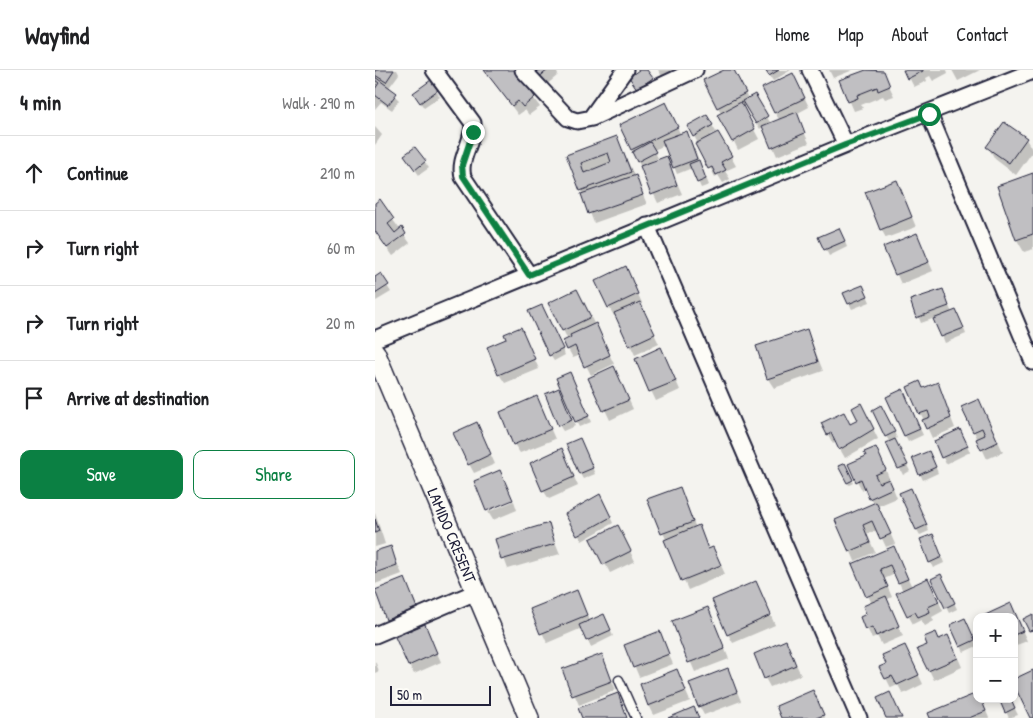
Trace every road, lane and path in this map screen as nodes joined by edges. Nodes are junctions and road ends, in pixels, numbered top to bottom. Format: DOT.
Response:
graph roads {
  1 [pos="434,70"];
  2 [pos="523,70"];
  3 [pos="625,70"];
  4 [pos="695,70"];
  5 [pos="810,70"];
  6 [pos="1033,71"];
  7 [pos="929,114"];
  8 [pos="592,118"];
  9 [pos="845,145"];
  10 [pos="647,226"];
  11 [pos="529,275"];
  12 [pos="375,338"];
  13 [pos="375,352"];
  14 [pos="1033,362"];
  15 [pos="476,592"];
  16 [pos="375,635"];
  17 [pos="619,680"];
  18 [pos="529,718"];
  19 [pos="636,718"];
  20 [pos="859,718"];
  1 -- 11 [label="street"];
  2 -- 8 [label="street"];
  3 -- 8 [label="street"];
  4 -- 8 [label="street"];
  5 -- 9 [label="street"];
  6 -- 7 [label="street"];
  7 -- 9 [label="street"];
  7 -- 14 [label="street"];
  9 -- 10 [label="street"];
  10 -- 11 [label="street"];
  10 -- 20 [label="street"];
  11 -- 12 [label="street"];
  13 -- 15 [label="street, LAMIDO CRESENT"];
  15 -- 16 [label="street"];
  15 -- 18 [label="street, LAMIDO CRESENT"];
  17 -- 19 [label="lane"];
}
